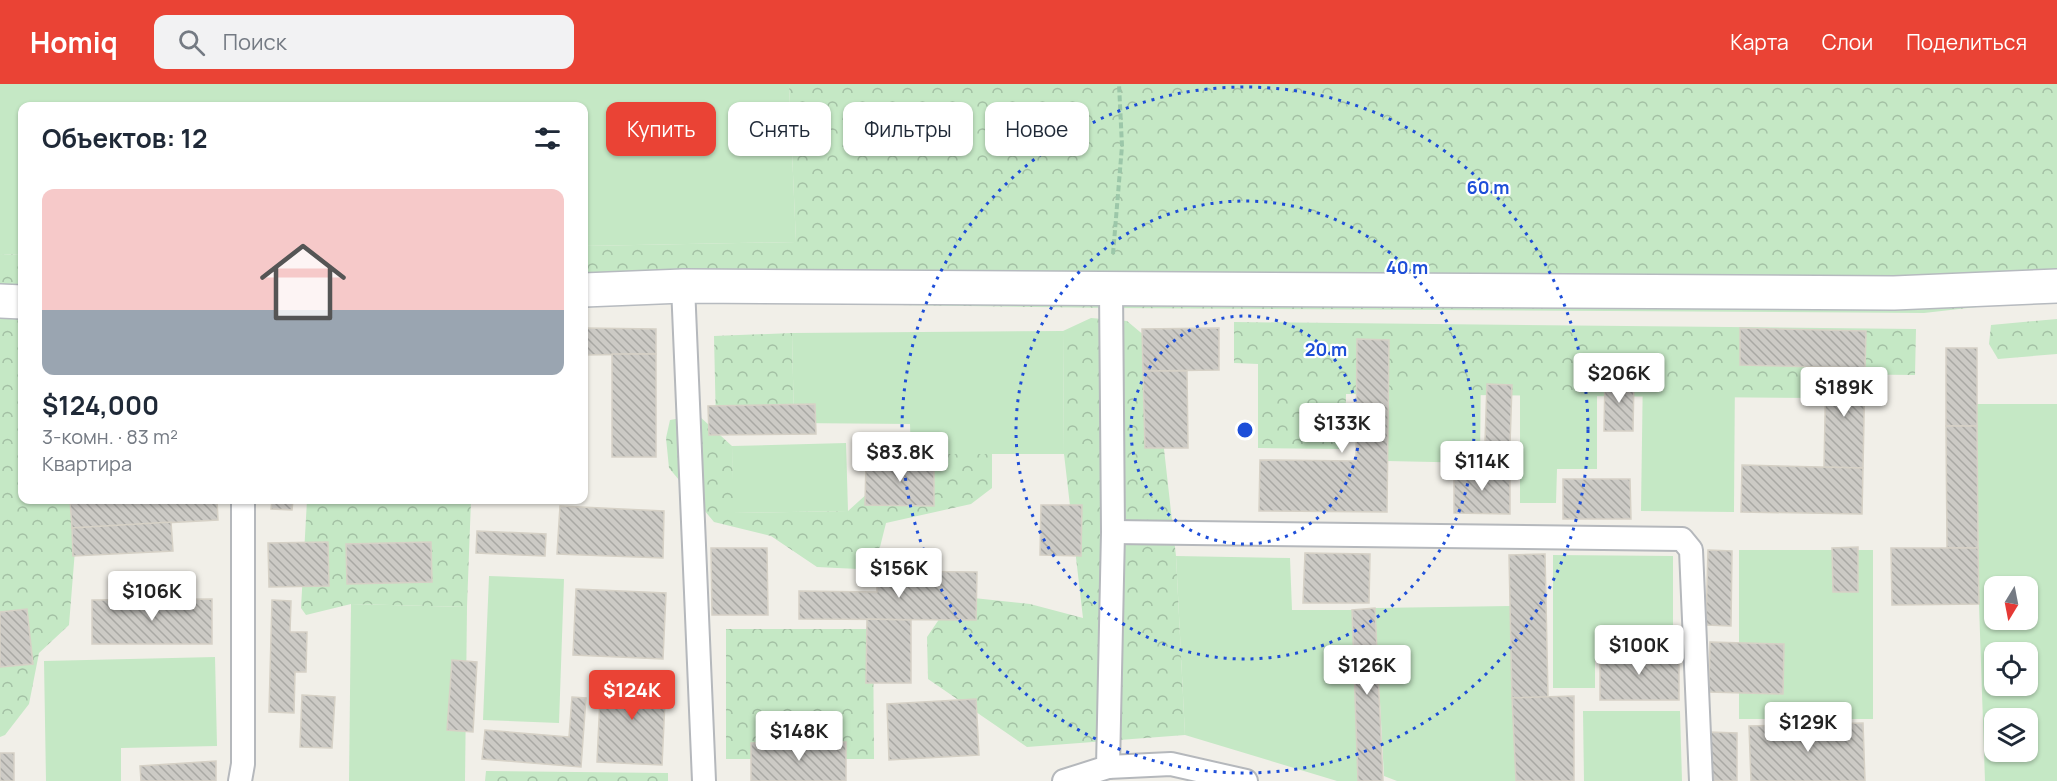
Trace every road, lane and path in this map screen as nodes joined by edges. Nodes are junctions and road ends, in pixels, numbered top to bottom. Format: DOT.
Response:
graph roads {
  1 [pos="1119,84"];
  2 [pos="683,286"];
  3 [pos="2057,286"];
  4 [pos="1111,289"];
  5 [pos="588,291"];
  6 [pos="0,301"];
  7 [pos="18,302"];
  8 [pos="243,504"];
  9 [pos="1113,532"];
  10 [pos="1108,767"];
  11 [pos="240,781"];
  12 [pos="704,781"];
  13 [pos="1064,781"];
  14 [pos="1246,781"];
  15 [pos="1701,781"];
  1 -- 4 [label="path"];
  2 -- 4 [label="street"];
  2 -- 5 [label="street"];
  2 -- 12 [label="lane"];
  3 -- 4 [label="street"];
  4 -- 9 [label="lane"];
  6 -- 7 [label="street"];
  8 -- 11 [label="lane"];
  9 -- 10 [label="lane"];
  9 -- 15 [label="lane"];
  10 -- 13 [label="lane"];
  10 -- 14 [label="lane"];
}
